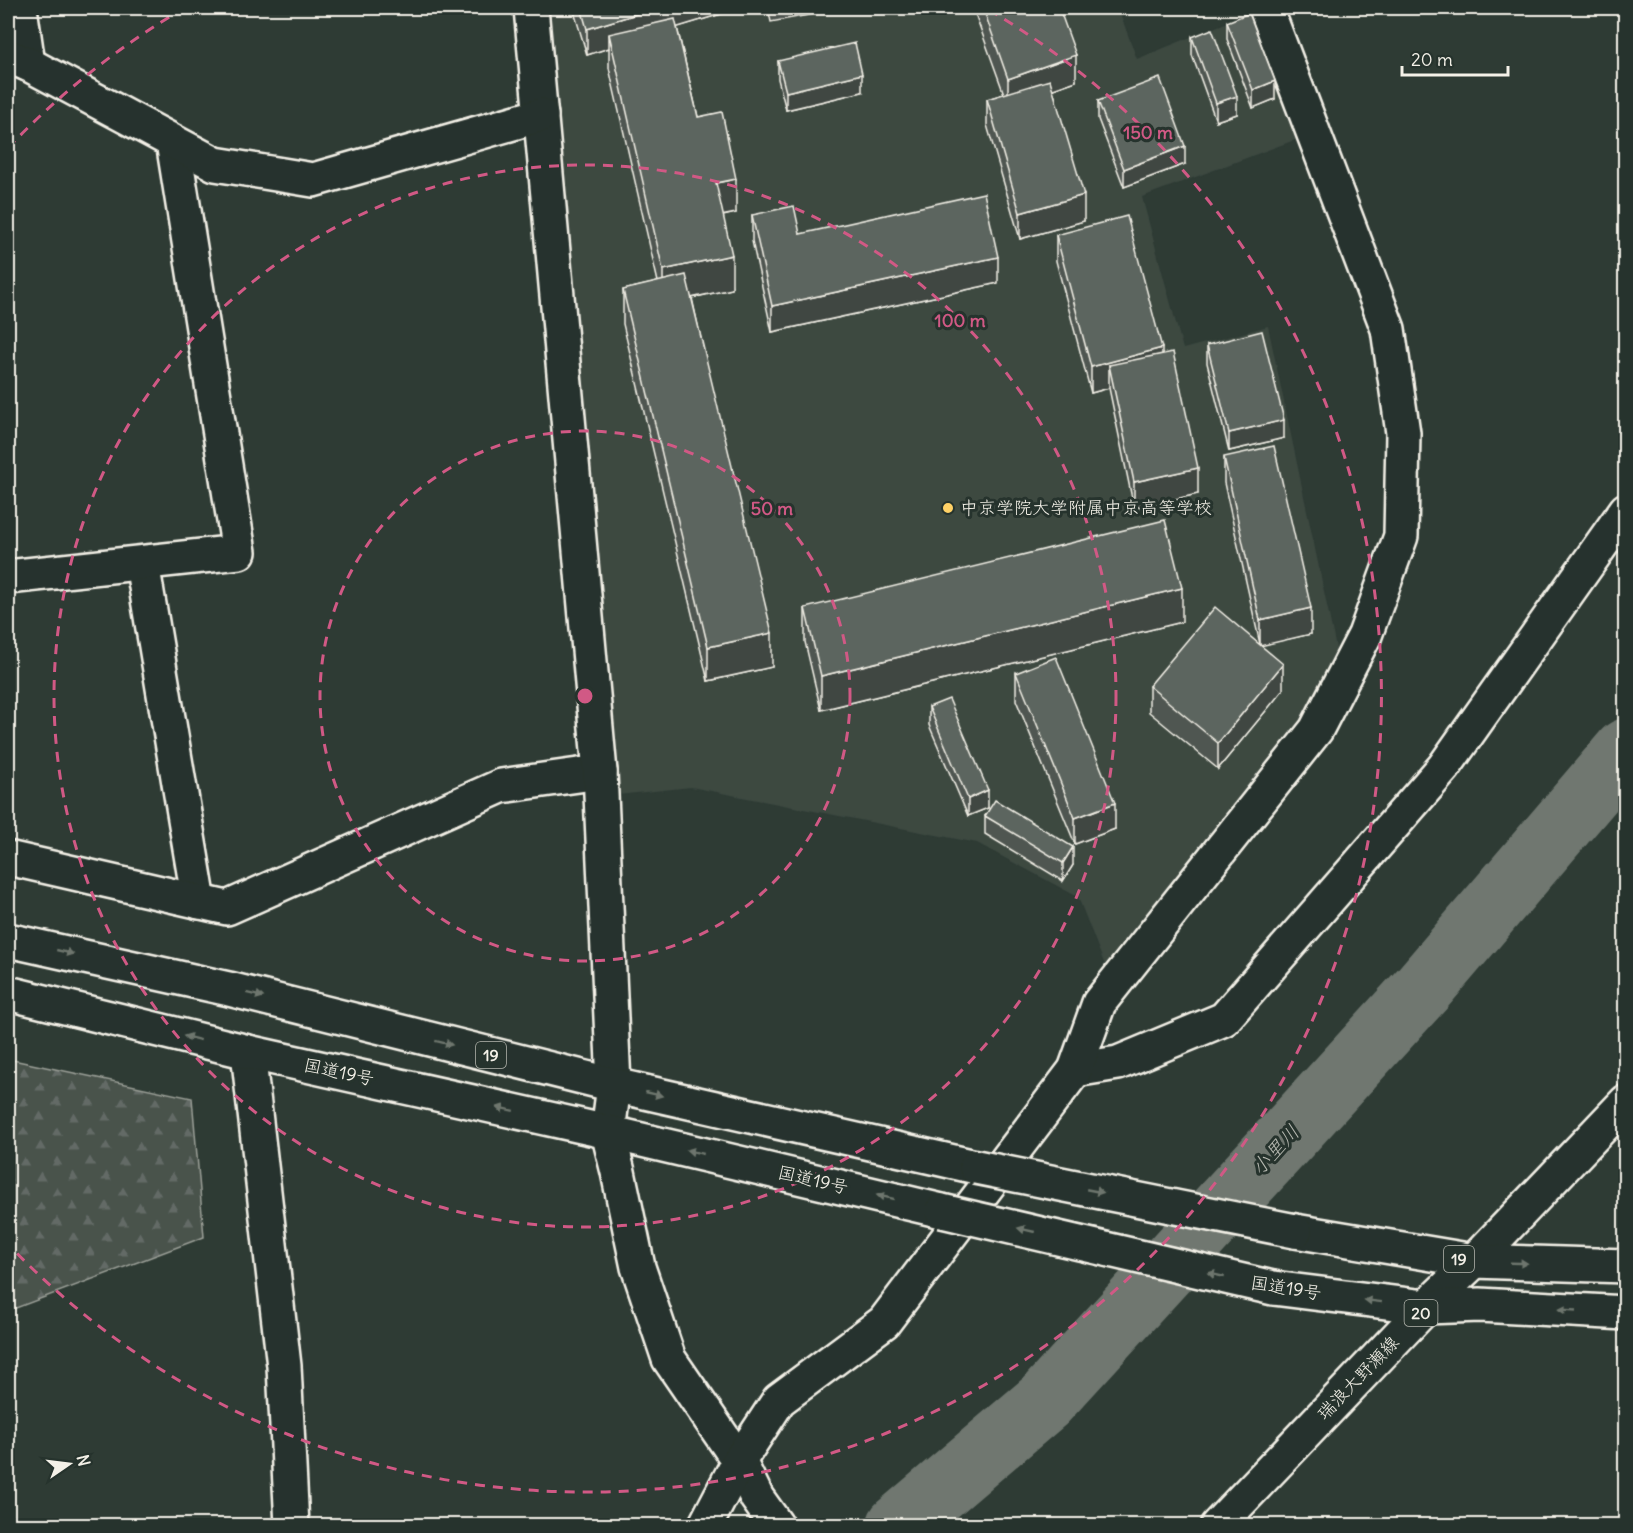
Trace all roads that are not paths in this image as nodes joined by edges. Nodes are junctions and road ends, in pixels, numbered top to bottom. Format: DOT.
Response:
graph roads {
  1 [pos="20,8"];
  2 [pos="531,8"];
  3 [pos="1266,8"];
  4 [pos="18,60"];
  5 [pos="541,115"];
  6 [pos="173,142"];
  7 [pos="1626,510"];
  8 [pos="142,562"];
  9 [pos="8,577"];
  10 [pos="600,772"];
  11 [pos="8,858"];
  12 [pos="199,902"];
  13 [pos="8,940"];
  14 [pos="8,993"];
  15 [pos="248,1052"];
  16 [pos="1075,1070"];
  17 [pos="614,1085"];
  18 [pos="1626,1102"];
  19 [pos="608,1132"];
  20 [pos="1474,1261"];
  21 [pos="1626,1266"];
  22 [pos="1426,1307"];
  23 [pos="1626,1313"];
  24 [pos="739,1461"];
  25 [pos="292,1526"];
  26 [pos="705,1526"];
  27 [pos="777,1526"];
  28 [pos="1217,1526"];
  1 -- 4 [label="main road"];
  2 -- 5 [label="main road"];
  3 -- 16 [label="main road"];
  4 -- 6 [label="main road"];
  5 -- 6 [label="main road"];
  5 -- 10 [label="main road"];
  6 -- 8 [label="main road"];
  7 -- 16 [label="main road"];
  8 -- 9 [label="main road"];
  8 -- 12 [label="main road"];
  10 -- 12 [label="main road"];
  10 -- 17 [label="main road"];
  11 -- 12 [label="main road"];
  13 -- 17 [label="main road, 19, one-way"];
  15 -- 14 [label="main road, 国道19号, one-way"];
  19 -- 15 [label="main road, 国道19号, one-way"];
  15 -- 25 [label="main road"];
  16 -- 24 [label="main road"];
  17 -- 19 [label="main road"];
  17 -- 20 [label="main road, 19, one-way, bridge"];
  18 -- 20 [label="main road, 瑞浪大野瀬線 / 20"];
  22 -- 19 [label="main road, 国道19号, one-way, bridge"];
  19 -- 24 [label="main road"];
  20 -- 21 [label="main road, 19, one-way"];
  20 -- 22 [label="main road, 瑞浪大野瀬線 / 20"];
  23 -- 22 [label="main road, 国道19号, one-way"];
  22 -- 28 [label="main road, 瑞浪大野瀬線 / 20"];
  24 -- 26 [label="main road"];
  24 -- 27 [label="main road"];
}
